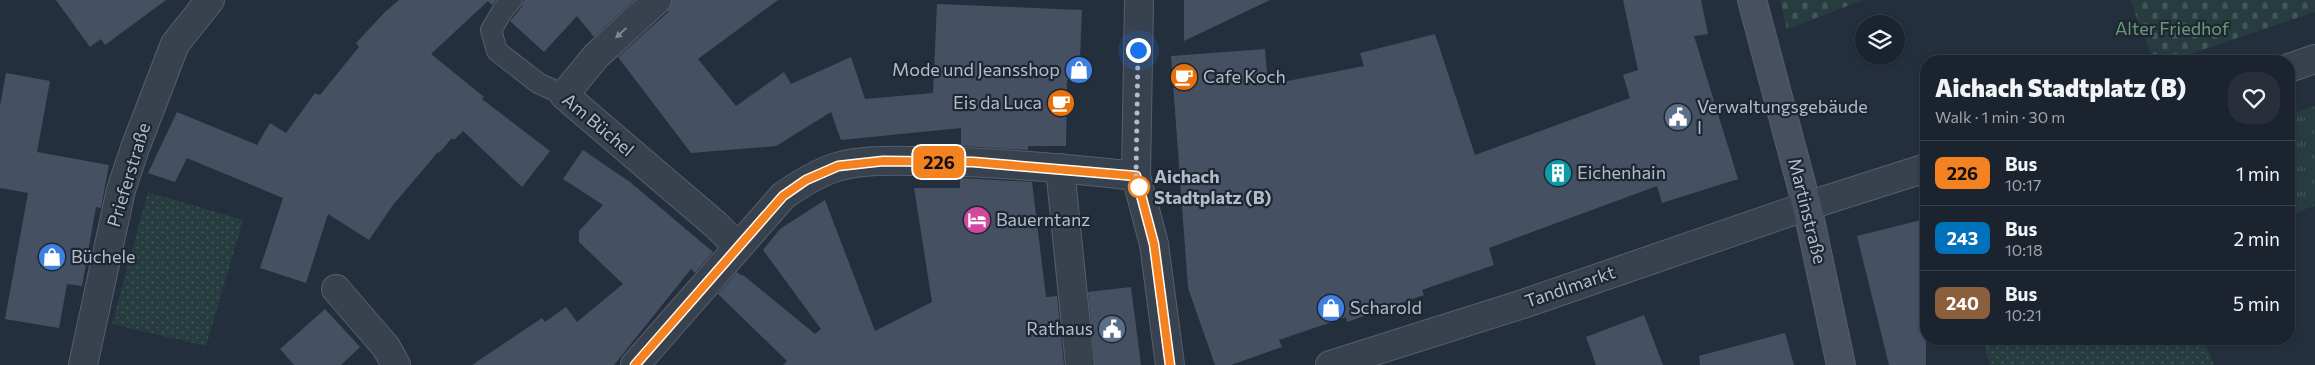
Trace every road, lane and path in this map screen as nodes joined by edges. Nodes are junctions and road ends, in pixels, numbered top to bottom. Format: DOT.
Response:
graph roads {
  1 [pos="210,0"];
  2 [pos="512,0"];
  3 [pos="657,0"];
  4 [pos="1139,0"];
  5 [pos="1752,0"];
  6 [pos="2315,59"];
  7 [pos="2295,66"];
  8 [pos="564,95"];
  9 [pos="1060,168"];
  10 [pos="1920,170"];
  11 [pos="1136,176"];
  12 [pos="1808,206"];
  13 [pos="738,247"];
  14 [pos="336,290"];
  15 [pos="83,365"];
  16 [pos="396,365"];
  17 [pos="635,365"];
  18 [pos="1080,365"];
  19 [pos="1170,365"];
  20 [pos="1330,365"];
  21 [pos="1842,365"];
  1 -- 15 [label="street, Prieferstraße"];
  2 -- 8 [label="lane, Am Büchel"];
  3 -- 8 [label="street, one-way"];
  4 -- 11 [label="street"];
  5 -- 12 [label="main road, Martinstraße"];
  6 -- 7 [label="street"];
  8 -- 13 [label="street, Am Büchel"];
  9 -- 11 [label="street"];
  9 -- 13 [label="street"];
  9 -- 18 [label="street"];
  10 -- 12 [label="street, Tandlmarkt"];
  11 -- 19 [label="street"];
  12 -- 20 [label="street, Tandlmarkt"];
  12 -- 21 [label="main road, Martinstraße"];
  13 -- 17 [label="street"];
  14 -- 16 [label="street"];
}
